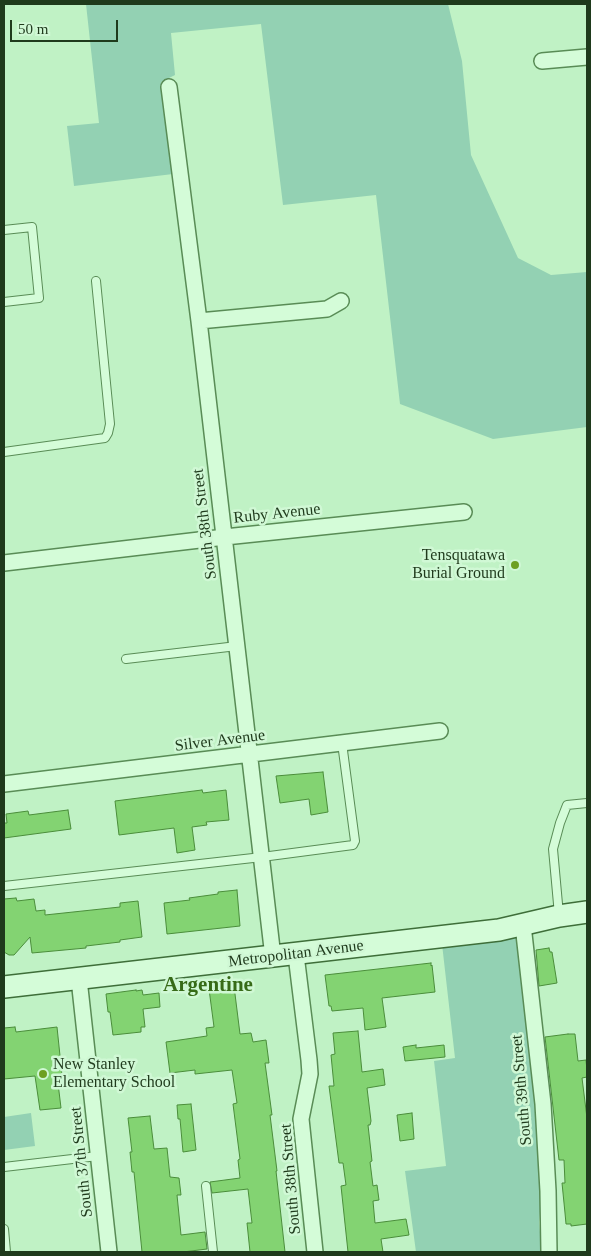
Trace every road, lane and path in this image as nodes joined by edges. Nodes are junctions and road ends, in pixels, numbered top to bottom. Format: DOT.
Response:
graph roads {
  1 [pos="587,57"];
  2 [pos="542,61"];
  3 [pos="169,86"];
  4 [pos="4,230"];
  5 [pos="96,281"];
  6 [pos="341,301"];
  7 [pos="4,302"];
  8 [pos="199,321"];
  9 [pos="4,452"];
  10 [pos="464,512"];
  11 [pos="225,537"];
  12 [pos="4,563"];
  13 [pos="237,646"];
  14 [pos="126,659"];
  15 [pos="440,731"];
  16 [pos="342,744"];
  17 [pos="250,755"];
  18 [pos="4,784"];
  19 [pos="587,803"];
  20 [pos="262,857"];
  21 [pos="4,886"];
  22 [pos="587,912"];
  23 [pos="559,916"];
  24 [pos="522,925"];
  25 [pos="296,954"];
  26 [pos="274,957"];
  27 [pos="78,978"];
  28 [pos="4,987"];
  29 [pos="98,1156"];
  30 [pos="4,1167"];
  31 [pos="206,1186"];
  32 [pos="4,1229"];
  33 [pos="6,1252"];
  34 [pos="109,1252"];
  35 [pos="213,1252"];
  36 [pos="315,1252"];
  37 [pos="549,1252"];
  1 -- 2 [label="street"];
  3 -- 8 [label="street, South 38th Street"];
  4 -- 7 [label="lane"];
  5 -- 9 [label="lane"];
  6 -- 8 [label="street"];
  8 -- 11 [label="street, South 38th Street"];
  10 -- 11 [label="street, Ruby Avenue"];
  11 -- 12 [label="street, Ruby Avenue"];
  11 -- 13 [label="street, South 38th Street"];
  13 -- 14 [label="lane"];
  13 -- 17 [label="street, South 38th Street"];
  15 -- 16 [label="street, Silver Avenue"];
  16 -- 17 [label="street, Silver Avenue"];
  16 -- 20 [label="lane"];
  17 -- 18 [label="street, Silver Avenue"];
  17 -- 20 [label="street, South 38th Street"];
  19 -- 23 [label="lane"];
  20 -- 21 [label="lane"];
  20 -- 26 [label="street, South 38th Street"];
  22 -- 23 [label="main road, Metropolitan Avenue"];
  23 -- 24 [label="main road, Metropolitan Avenue"];
  24 -- 25 [label="main road, Metropolitan Avenue"];
  24 -- 37 [label="street, South 39th Street"];
  25 -- 26 [label="main road, Metropolitan Avenue"];
  25 -- 36 [label="street, South 38th Street"];
  26 -- 27 [label="main road, Metropolitan Avenue"];
  27 -- 28 [label="main road, Metropolitan Avenue"];
  27 -- 29 [label="street, South 37th Street"];
  29 -- 30 [label="lane"];
  29 -- 34 [label="street, South 37th Street"];
  31 -- 35 [label="lane"];
  32 -- 33 [label="lane"];
}
